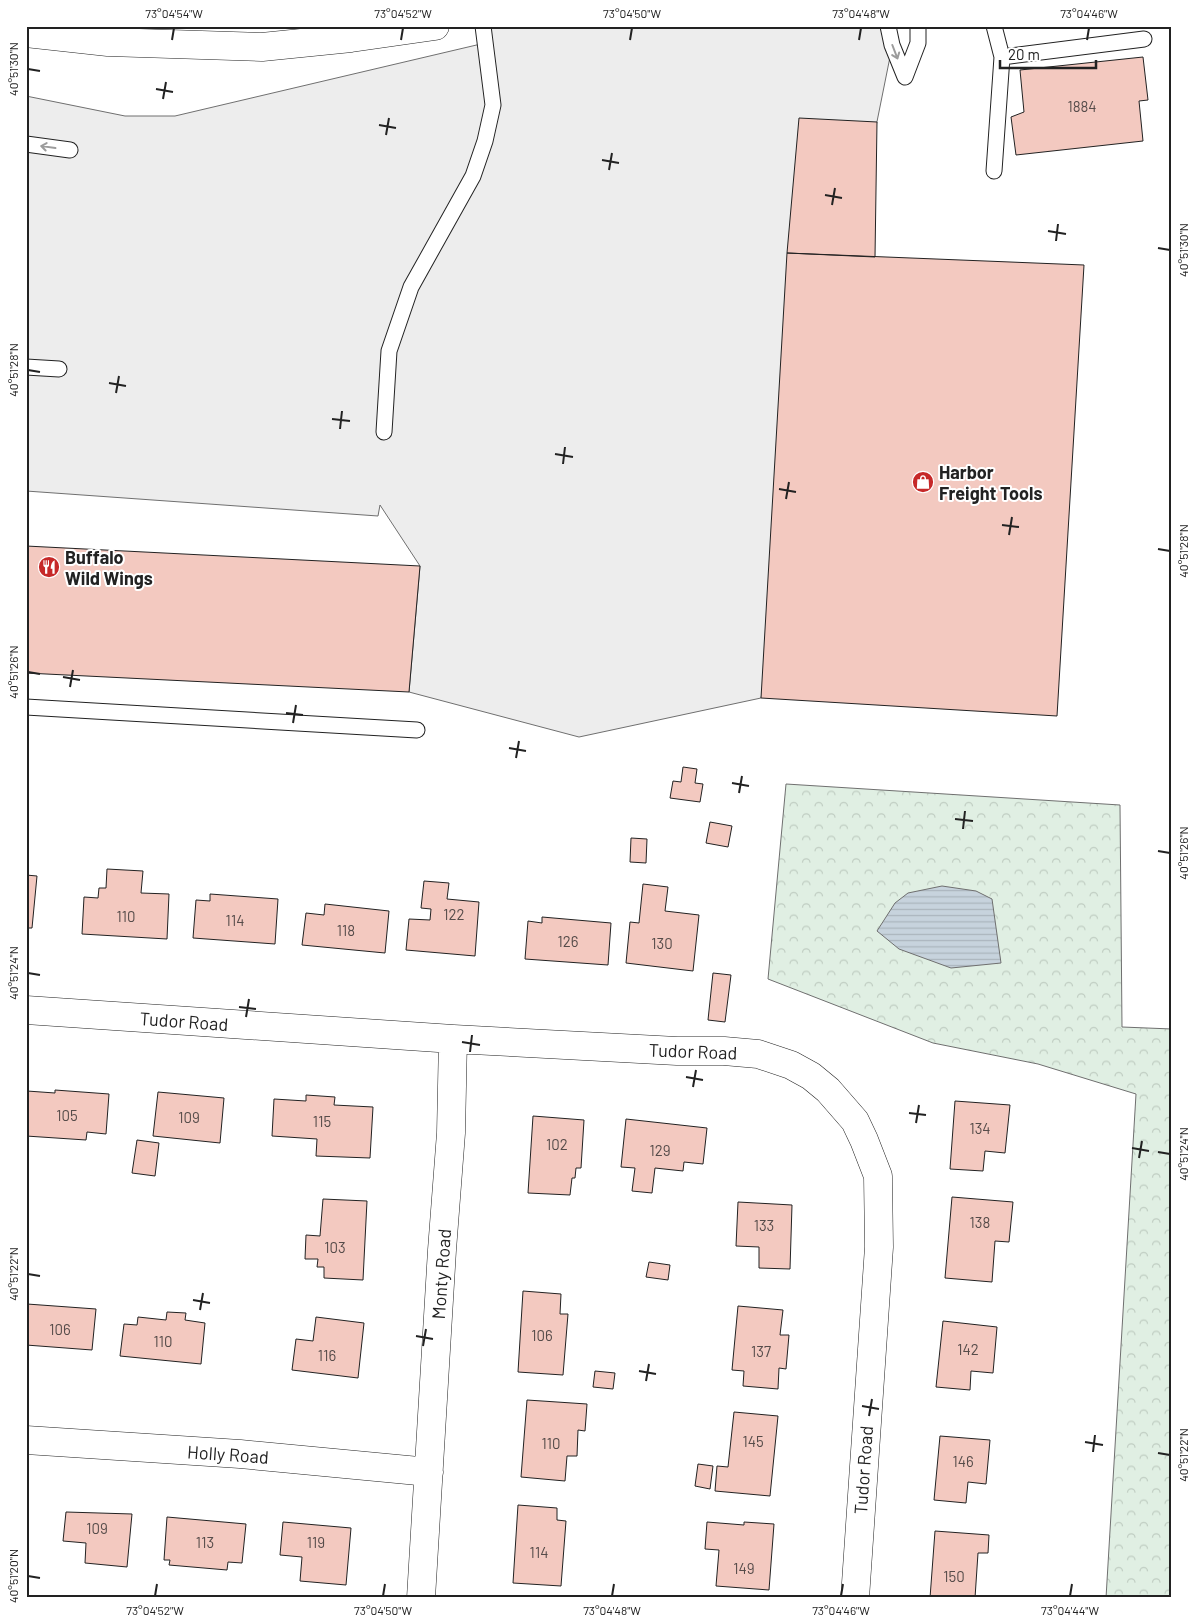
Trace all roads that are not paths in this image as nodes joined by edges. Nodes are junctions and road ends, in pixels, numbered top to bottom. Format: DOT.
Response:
graph roads {
  1 [pos="435,26"];
  2 [pos="483,26"];
  3 [pos="888,26"];
  4 [pos="918,26"];
  5 [pos="994,26"];
  6 [pos="26,33"];
  7 [pos="1144,40"];
  8 [pos="1002,57"];
  9 [pos="26,144"];
  10 [pos="70,150"];
  11 [pos="994,171"];
  12 [pos="26,367"];
  13 [pos="59,369"];
  14 [pos="384,432"];
  15 [pos="26,707"];
  16 [pos="417,730"];
  17 [pos="26,1010"];
  18 [pos="453,1039"];
  19 [pos="26,1440"];
  20 [pos="429,1472"];
  21 [pos="421,1598"];
  22 [pos="854,1598"];
  1 -- 6 [label="street"];
  2 -- 14 [label="lane"];
  3 -- 4 [label="lane, one-way"];
  5 -- 8 [label="lane"];
  7 -- 8 [label="lane"];
  8 -- 11 [label="lane"];
  10 -- 9 [label="lane, one-way"];
  12 -- 13 [label="lane"];
  15 -- 16 [label="lane"];
  17 -- 18 [label="street, Tudor Road"];
  18 -- 20 [label="street, Monty Road"];
  18 -- 22 [label="street, Tudor Road"];
  19 -- 20 [label="street, Holly Road"];
  20 -- 21 [label="street, Monty Road"];
}
